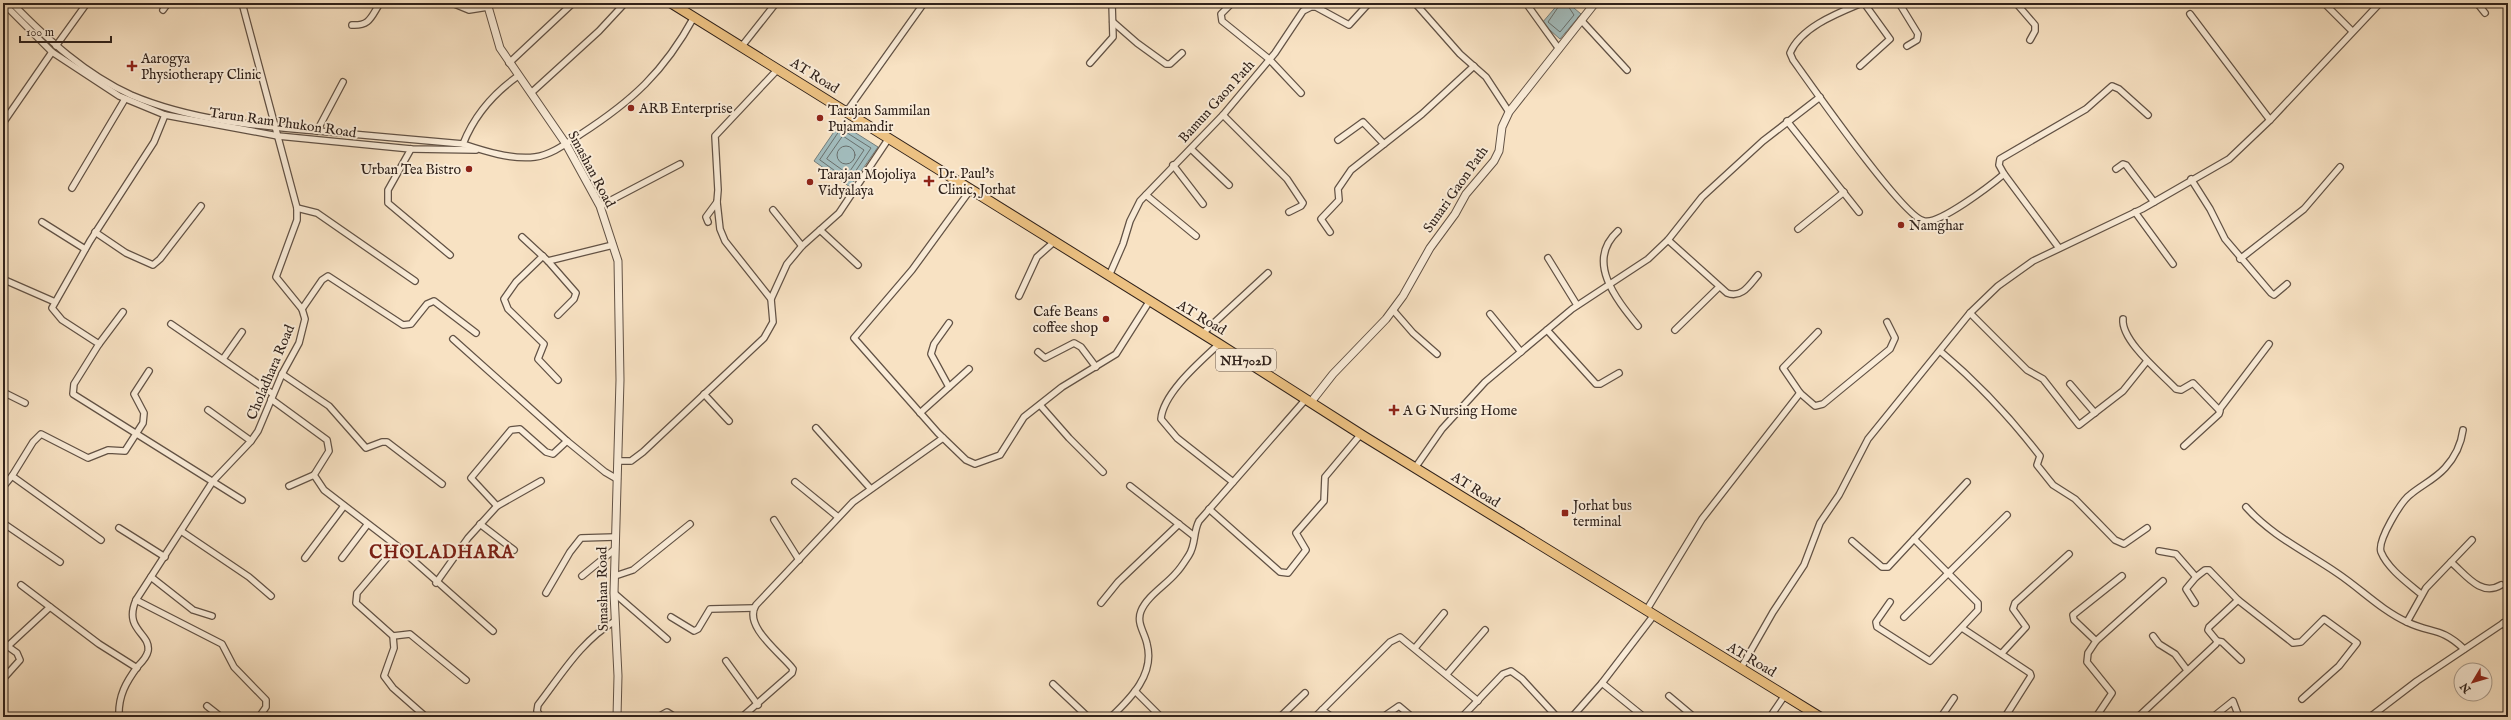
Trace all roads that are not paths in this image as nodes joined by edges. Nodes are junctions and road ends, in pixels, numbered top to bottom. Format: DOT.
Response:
graph roads {
  1 [pos="3,3"];
  2 [pos="12,3"];
  3 [pos="87,3"];
  4 [pos="168,3"];
  5 [pos="242,3"];
  6 [pos="380,3"];
  7 [pos="452,3"];
  8 [pos="573,3"];
  9 [pos="625,3"];
  10 [pos="671,3"];
  11 [pos="776,3"];
  12 [pos="924,3"];
  13 [pos="1112,3"];
  14 [pos="1232,3"];
  15 [pos="1368,3"];
  16 [pos="1415,3"];
  17 [pos="1526,3"];
  18 [pos="1595,3"];
  19 [pos="1863,3"];
  20 [pos="1899,3"];
  21 [pos="2016,3"];
  22 [pos="2324,3"];
  23 [pos="2380,3"];
  24 [pos="2477,3"];
  25 [pos="488,5"];
  26 [pos="163,10"];
  27 [pos="2485,13"];
  28 [pos="2190,14"];
  29 [pos="694,17"];
  30 [pos="1581,20"];
  31 [pos="1113,22"];
  32 [pos="352,25"];
  33 [pos="2352,31"];
  34 [pos="2030,40"];
  35 [pos="56,46"];
  36 [pos="742,46"];
  37 [pos="1907,46"];
  38 [pos="1559,49"];
  39 [pos="52,52"];
  40 [pos="1182,53"];
  41 [pos="1269,59"];
  42 [pos="509,62"];
  43 [pos="1090,63"];
  44 [pos="1474,66"];
  45 [pos="1860,66"];
  46 [pos="778,69"];
  47 [pos="1627,70"];
  48 [pos="518,76"];
  49 [pos="344,82"];
  50 [pos="1301,92"];
  51 [pos="531,94"];
  52 [pos="1820,97"];
  53 [pos="125,99"];
  54 [pos="847,111"];
  55 [pos="1509,112"];
  56 [pos="165,115"];
  57 [pos="1223,115"];
  58 [pos="2148,115"];
  59 [pos="2270,120"];
  60 [pos="1787,121"];
  61 [pos="3,123"];
  62 [pos="276,129"];
  63 [pos="317,131"];
  64 [pos="278,136"];
  65 [pos="889,138"];
  66 [pos="1338,140"];
  67 [pos="463,144"];
  68 [pos="566,144"];
  69 [pos="1384,144"];
  70 [pos="410,149"];
  71 [pos="478,149"];
  72 [pos="1191,149"];
  73 [pos="680,164"];
  74 [pos="1173,165"];
  75 [pos="2340,167"];
  76 [pos="2116,169"];
  77 [pos="2004,174"];
  78 [pos="2191,179"];
  79 [pos="1229,185"];
  80 [pos="72,188"];
  81 [pos="972,189"];
  82 [pos="1844,192"];
  83 [pos="1146,194"];
  84 [pos="717,202"];
  85 [pos="2154,202"];
  86 [pos="1203,204"];
  87 [pos="201,206"];
  88 [pos="600,206"];
  89 [pos="297,208"];
  90 [pos="773,210"];
  91 [pos="1290,212"];
  92 [pos="1859,212"];
  93 [pos="2135,212"];
  94 [pos="42,222"];
  95 [pos="708,222"];
  96 [pos="1798,229"];
  97 [pos="820,230"];
  98 [pos="1618,231"];
  99 [pos="95,232"];
  100 [pos="1330,232"];
  101 [pos="1196,236"];
  102 [pos="522,237"];
  103 [pos="1668,240"];
  104 [pos="1054,241"];
  105 [pos="613,245"];
  106 [pos="802,246"];
  107 [pos="2059,248"];
  108 [pos="85,249"];
  109 [pos="450,255"];
  110 [pos="543,256"];
  111 [pos="1548,258"];
  112 [pos="2240,259"];
  113 [pos="548,261"];
  114 [pos="2172,264"];
  115 [pos="858,266"];
  116 [pos="1268,273"];
  117 [pos="1758,275"];
  118 [pos="1109,276"];
  119 [pos="7,281"];
  120 [pos="416,281"];
  121 [pos="1609,284"];
  122 [pos="2287,284"];
  123 [pos="1719,287"];
  124 [pos="1019,296"];
  125 [pos="771,299"];
  126 [pos="55,302"];
  127 [pos="1149,302"];
  128 [pos="1577,305"];
  129 [pos="302,309"];
  130 [pos="1393,310"];
  131 [pos="123,312"];
  132 [pos="1970,313"];
  133 [pos="558,314"];
  134 [pos="1490,314"];
  135 [pos="2123,319"];
  136 [pos="1887,322"];
  137 [pos="950,323"];
  138 [pos="171,324"];
  139 [pos="1638,326"];
  140 [pos="1547,330"];
  141 [pos="1675,330"];
  142 [pos="242,332"];
  143 [pos="1818,332"];
  144 [pos="476,333"];
  145 [pos="1203,333"];
  146 [pos="453,339"];
  147 [pos="99,344"];
  148 [pos="1219,344"];
  149 [pos="2269,344"];
  150 [pos="1940,351"];
  151 [pos="1038,352"];
  152 [pos="1521,352"];
  153 [pos="1437,354"];
  154 [pos="222,359"];
  155 [pos="2147,361"];
  156 [pos="1096,367"];
  157 [pos="969,369"];
  158 [pos="149,371"];
  159 [pos="1619,373"];
  160 [pos="282,374"];
  161 [pos="558,380"];
  162 [pos="2070,384"];
  163 [pos="949,387"];
  164 [pos="3,392"];
  165 [pos="1800,393"];
  166 [pos="704,394"];
  167 [pos="272,397"];
  168 [pos="1308,401"];
  169 [pos="25,403"];
  170 [pos="1040,405"];
  171 [pos="208,410"];
  172 [pos="2219,410"];
  173 [pos="920,413"];
  174 [pos="2095,414"];
  175 [pos="729,421"];
  176 [pos="816,428"];
  177 [pos="2463,430"];
  178 [pos="138,434"];
  179 [pos="1361,434"];
  180 [pos="943,438"];
  181 [pos="251,441"];
  182 [pos="567,441"];
  183 [pos="2184,446"];
  184 [pos="618,461"];
  185 [pos="1415,468"];
  186 [pos="1103,472"];
  187 [pos="314,475"];
  188 [pos="12,476"];
  189 [pos="617,480"];
  190 [pos="213,481"];
  191 [pos="542,481"];
  192 [pos="795,482"];
  193 [pos="1233,482"];
  194 [pos="1967,482"];
  195 [pos="442,484"];
  196 [pos="289,486"];
  197 [pos="1130,486"];
  198 [pos="3,487"];
  199 [pos="870,488"];
  200 [pos="242,500"];
  201 [pos="344,506"];
  202 [pos="497,506"];
  203 [pos="2246,507"];
  204 [pos="1209,509"];
  205 [pos="2007,515"];
  206 [pos="838,517"];
  207 [pos="774,520"];
  208 [pos="3,523"];
  209 [pos="367,524"];
  210 [pos="480,524"];
  211 [pos="690,524"];
  212 [pos="1179,524"];
  213 [pos="119,528"];
  214 [pos="2147,528"];
  215 [pos="181,531"];
  216 [pos="1194,536"];
  217 [pos="615,537"];
  218 [pos="1914,539"];
  219 [pos="101,540"];
  220 [pos="2472,540"];
  221 [pos="1852,541"];
  222 [pos="397,546"];
  223 [pos="615,549"];
  224 [pos="514,550"];
  225 [pos="2159,551"];
  226 [pos="2069,554"];
  227 [pos="165,557"];
  228 [pos="305,558"];
  229 [pos="342,558"];
  230 [pos="799,560"];
  231 [pos="60,562"];
  232 [pos="2451,562"];
  233 [pos="1947,572"];
  234 [pos="582,576"];
  235 [pos="615,576"];
  236 [pos="2122,576"];
  237 [pos="152,577"];
  238 [pos="2196,577"];
  239 [pos="2163,581"];
  240 [pos="436,582"];
  241 [pos="21,585"];
  242 [pos="2501,585"];
  243 [pos="546,593"];
  244 [pos="614,593"];
  245 [pos="2421,594"];
  246 [pos="271,596"];
  247 [pos="136,600"];
  248 [pos="2238,600"];
  249 [pos="1890,602"];
  250 [pos="1101,603"];
  251 [pos="2195,603"];
  252 [pos="50,607"];
  253 [pos="754,608"];
  254 [pos="1444,613"];
  255 [pos="1650,613"];
  256 [pos="212,616"];
  257 [pos="671,617"];
  258 [pos="1904,617"];
  259 [pos="615,621"];
  260 [pos="2505,621"];
  261 [pos="2408,622"];
  262 [pos="1962,628"];
  263 [pos="2508,629"];
  264 [pos="1485,630"];
  265 [pos="493,631"];
  266 [pos="393,636"];
  267 [pos="2152,636"];
  268 [pos="667,639"];
  269 [pos="2096,641"];
  270 [pos="2217,642"];
  271 [pos="5,645"];
  272 [pos="1415,648"];
  273 [pos="2464,649"];
  274 [pos="2002,653"];
  275 [pos="2241,660"];
  276 [pos="726,661"];
  277 [pos="137,668"];
  278 [pos="1741,668"];
  279 [pos="2187,670"];
  280 [pos="1447,674"];
  281 [pos="3,679"];
  282 [pos="466,680"];
  283 [pos="1602,683"];
  284 [pos="1053,684"];
  285 [pos="1135,691"];
  286 [pos="1305,693"];
  287 [pos="1785,695"];
  288 [pos="1669,696"];
  289 [pos="1954,698"];
  290 [pos="2302,699"];
  291 [pos="1478,701"];
  292 [pos="758,705"];
  293 [pos="207,706"];
  294 [pos="1322,710"];
  295 [pos="119,717"];
  296 [pos="221,717"];
  297 [pos="259,717"];
  298 [pos="426,717"];
  299 [pos="542,717"];
  300 [pos="617,717"];
  301 [pos="658,717"];
  302 [pos="675,717"];
  303 [pos="742,717"];
  304 [pos="1088,717"];
  305 [pos="1111,717"];
  306 [pos="1161,717"];
  307 [pos="1280,717"];
  308 [pos="1315,717"];
  309 [pos="1332,717"];
  310 [pos="1383,717"];
  311 [pos="1412,717"];
  312 [pos="1462,717"];
  313 [pos="1558,717"];
  314 [pos="1572,717"];
  315 [pos="1644,717"];
  316 [pos="1694,717"];
  317 [pos="1770,717"];
  318 [pos="1820,717"];
  319 [pos="1941,717"];
  320 [pos="2005,717"];
  321 [pos="2096,717"];
  322 [pos="2138,717"];
  323 [pos="2213,717"];
  324 [pos="2239,717"];
  325 [pos="2370,717"];
  1 -- 39 [label="street, Tarun Ram Phukon Road"];
  2 -- 35 [label="street, Tarun Ram Phukon Road"];
  3 -- 35 [label="street"];
  4 -- 26 [label="street"];
  5 -- 62 [label="street, Choladhara Road"];
  6 -- 32 [label="street"];
  7 -- 25 [label="street"];
  8 -- 42 [label="street"];
  9 -- 51 [label="street"];
  10 -- 29 [label="highway, AT Road / NH702D"];
  11 -- 36 [label="street"];
  12 -- 54 [label="street"];
  13 -- 31 [label="street"];
  14 -- 41 [label="street"];
  15 -- 41 [label="street, Bamun Gaon Path"];
  16 -- 44 [label="street"];
  17 -- 38 [label="street"];
  18 -- 30 [label="street, Sunari Gaon Path"];
  19 -- 45 [label="street"];
  19 -- 52 [label="street"];
  20 -- 37 [label="street"];
  21 -- 34 [label="street"];
  22 -- 33 [label="street"];
  23 -- 33 [label="street"];
  24 -- 27 [label="street"];
  25 -- 42 [label="street, Smashan Road"];
  28 -- 59 [label="street"];
  29 -- 36 [label="highway, AT Road / NH702D"];
  29 -- 68 [label="street, Tarun Ram Phukon Road"];
  30 -- 38 [label="street, Sunari Gaon Path"];
  30 -- 47 [label="street"];
  31 -- 40 [label="street"];
  31 -- 43 [label="street"];
  33 -- 59 [label="street"];
  35 -- 62 [label="street, Tarun Ram Phukon Road"];
  36 -- 46 [label="highway, AT Road / NH702D"];
  38 -- 55 [label="street, Sunari Gaon Path"];
  39 -- 53 [label="street, Tarun Ram Phukon Road"];
  39 -- 61 [label="street"];
  41 -- 50 [label="street"];
  41 -- 57 [label="street, Bamun Gaon Path"];
  42 -- 48 [label="street, Smashan Road"];
  44 -- 55 [label="street"];
  44 -- 69 [label="street"];
  46 -- 54 [label="highway, AT Road / NH702D"];
  46 -- 84 [label="street"];
  48 -- 51 [label="street, Smashan Road"];
  48 -- 67 [label="street"];
  49 -- 63 [label="street"];
  51 -- 68 [label="street, Smashan Road"];
  52 -- 60 [label="street"];
  52 -- 77 [label="street"];
  53 -- 56 [label="street, Tarun Ram Phukon Road"];
  53 -- 80 [label="street"];
  54 -- 65 [label="highway, AT Road / NH702D"];
  55 -- 130 [label="street, Sunari Gaon Path"];
  56 -- 64 [label="street, Tarun Ram Phukon Road"];
  56 -- 99 [label="street"];
  57 -- 72 [label="street, Bamun Gaon Path"];
  57 -- 91 [label="street"];
  58 -- 77 [label="street"];
  59 -- 78 [label="street"];
  60 -- 82 [label="street"];
  60 -- 103 [label="street"];
  62 -- 63 [label="street, Tarun Ram Phukon Road"];
  62 -- 64 [label="street, Choladhara Road"];
  63 -- 67 [label="street, Tarun Ram Phukon Road"];
  64 -- 70 [label="street, Tarun Ram Phukon Road"];
  64 -- 89 [label="street, Choladhara Road"];
  65 -- 81 [label="highway, AT Road / NH702D"];
  65 -- 97 [label="street"];
  66 -- 69 [label="street"];
  67 -- 71 [label="street, Tarun Ram Phukon Road"];
  68 -- 71 [label="street, Tarun Ram Phukon Road"];
  68 -- 88 [label="street, Smashan Road"];
  69 -- 100 [label="street"];
  70 -- 71 [label="street, Tarun Ram Phukon Road"];
  70 -- 109 [label="street"];
  72 -- 74 [label="street, Bamun Gaon Path"];
  72 -- 79 [label="street"];
  73 -- 88 [label="street"];
  74 -- 83 [label="street, Bamun Gaon Path"];
  74 -- 86 [label="street"];
  75 -- 112 [label="street"];
  76 -- 85 [label="street"];
  77 -- 107 [label="street"];
  78 -- 85 [label="street"];
  78 -- 112 [label="street"];
  81 -- 104 [label="highway, AT Road / NH702D"];
  81 -- 173 [label="street"];
  82 -- 92 [label="street"];
  82 -- 96 [label="street"];
  83 -- 101 [label="street"];
  83 -- 118 [label="street, Bamun Gaon Path"];
  84 -- 95 [label="street"];
  84 -- 125 [label="street"];
  85 -- 93 [label="street"];
  87 -- 99 [label="street"];
  88 -- 105 [label="street, Smashan Road"];
  89 -- 120 [label="street"];
  89 -- 129 [label="street, Choladhara Road"];
  90 -- 106 [label="street"];
  93 -- 107 [label="street"];
  93 -- 114 [label="street"];
  94 -- 108 [label="street"];
  97 -- 106 [label="street"];
  97 -- 115 [label="street"];
  98 -- 121 [label="street"];
  99 -- 108 [label="street"];
  102 -- 110 [label="street"];
  103 -- 121 [label="street"];
  103 -- 123 [label="street"];
  104 -- 118 [label="highway, AT Road / NH702D"];
  104 -- 124 [label="street"];
  105 -- 113 [label="street"];
  105 -- 184 [label="street, Smashan Road"];
  106 -- 125 [label="street"];
  107 -- 132 [label="street"];
  108 -- 126 [label="street"];
  110 -- 113 [label="street"];
  110 -- 161 [label="street"];
  111 -- 128 [label="street"];
  112 -- 122 [label="street"];
  113 -- 133 [label="street"];
  116 -- 145 [label="street"];
  117 -- 123 [label="street"];
  118 -- 127 [label="highway, AT Road / NH702D"];
  119 -- 126 [label="street"];
  121 -- 128 [label="street"];
  121 -- 139 [label="street"];
  123 -- 141 [label="street"];
  125 -- 166 [label="street"];
  126 -- 147 [label="street"];
  127 -- 145 [label="highway, AT Road / NH702D"];
  127 -- 156 [label="street"];
  128 -- 140 [label="street"];
  129 -- 144 [label="street"];
  129 -- 160 [label="street, Choladhara Road"];
  130 -- 153 [label="street"];
  130 -- 168 [label="street, Sunari Gaon Path"];
  131 -- 147 [label="street"];
  132 -- 150 [label="street"];
  132 -- 174 [label="street"];
  134 -- 152 [label="street"];
  135 -- 155 [label="street"];
  136 -- 165 [label="street"];
  137 -- 163 [label="street"];
  138 -- 154 [label="street"];
  140 -- 152 [label="street"];
  140 -- 159 [label="street"];
  142 -- 154 [label="street"];
  143 -- 165 [label="street"];
  145 -- 148 [label="highway, AT Road / NH702D"];
  146 -- 182 [label="street"];
  147 -- 178 [label="street"];
  148 -- 168 [label="highway, AT Road / NH702D"];
  148 -- 193 [label="street"];
  149 -- 172 [label="street"];
  150 -- 214 [label="street"];
  150 -- 278 [label="street"];
  151 -- 156 [label="street"];
  152 -- 185 [label="street"];
  154 -- 167 [label="street"];
  155 -- 172 [label="street"];
  155 -- 174 [label="street"];
  156 -- 170 [label="street"];
  157 -- 163 [label="street"];
  158 -- 178 [label="street"];
  160 -- 167 [label="street, Choladhara Road"];
  160 -- 195 [label="street"];
  162 -- 174 [label="street"];
  163 -- 173 [label="street"];
  164 -- 169 [label="street"];
  165 -- 255 [label="street"];
  166 -- 175 [label="street"];
  166 -- 184 [label="street"];
  167 -- 181 [label="street, Choladhara Road"];
  167 -- 187 [label="street"];
  168 -- 179 [label="highway, AT Road / NH702D"];
  168 -- 193 [label="street"];
  170 -- 180 [label="street"];
  170 -- 186 [label="street"];
  171 -- 181 [label="street"];
  172 -- 183 [label="street"];
  173 -- 180 [label="street"];
  176 -- 199 [label="street"];
  177 -- 245 [label="street"];
  178 -- 188 [label="street"];
  178 -- 190 [label="street"];
  179 -- 185 [label="highway, AT Road / NH702D"];
  179 -- 204 [label="street"];
  180 -- 199 [label="street"];
  181 -- 190 [label="street, Choladhara Road"];
  182 -- 189 [label="street"];
  182 -- 202 [label="street"];
  184 -- 189 [label="street, Smashan Road"];
  185 -- 255 [label="highway, AT Road / NH702D"];
  187 -- 196 [label="street"];
  187 -- 201 [label="street"];
  188 -- 198 [label="street"];
  188 -- 219 [label="street"];
  189 -- 217 [label="street, Smashan Road"];
  190 -- 200 [label="street"];
  190 -- 215 [label="street, Choladhara Road"];
  191 -- 202 [label="street"];
  192 -- 206 [label="street"];
  193 -- 204 [label="street"];
  194 -- 218 [label="street"];
  197 -- 212 [label="street"];
  199 -- 206 [label="street"];
  201 -- 209 [label="street"];
  201 -- 228 [label="street"];
  202 -- 210 [label="street"];
  203 -- 261 [label="street"];
  204 -- 216 [label="street"];
  205 -- 233 [label="street"];
  206 -- 230 [label="street"];
  207 -- 230 [label="street"];
  208 -- 231 [label="street"];
  209 -- 222 [label="street"];
  209 -- 229 [label="street"];
  210 -- 224 [label="street"];
  210 -- 240 [label="street"];
  211 -- 235 [label="street"];
  212 -- 216 [label="street"];
  212 -- 250 [label="street"];
  213 -- 227 [label="street"];
  215 -- 227 [label="street, Choladhara Road"];
  215 -- 246 [label="street"];
  216 -- 285 [label="street"];
  217 -- 223 [label="street, Smashan Road"];
  217 -- 243 [label="street"];
  218 -- 221 [label="street"];
  218 -- 233 [label="street"];
  220 -- 232 [label="street"];
  222 -- 240 [label="street"];
  222 -- 266 [label="street"];
  223 -- 234 [label="street"];
  223 -- 235 [label="street, Smashan Road"];
  225 -- 238 [label="street"];
  226 -- 274 [label="street"];
  227 -- 237 [label="street, Choladhara Road"];
  230 -- 253 [label="street"];
  232 -- 242 [label="street"];
  232 -- 245 [label="street"];
  233 -- 258 [label="street"];
  233 -- 262 [label="street"];
  235 -- 244 [label="street, Smashan Road"];
  236 -- 269 [label="street"];
  237 -- 247 [label="street, Choladhara Road"];
  237 -- 256 [label="street"];
  238 -- 248 [label="street"];
  238 -- 251 [label="street"];
  239 -- 269 [label="street"];
  240 -- 265 [label="street"];
  241 -- 252 [label="street"];
  244 -- 259 [label="street, Smashan Road"];
  244 -- 268 [label="street"];
  245 -- 261 [label="street"];
  247 -- 277 [label="street, Choladhara Road"];
  247 -- 297 [label="street"];
  248 -- 270 [label="street"];
  248 -- 290 [label="street"];
  249 -- 262 [label="street"];
  252 -- 271 [label="street"];
  252 -- 277 [label="street"];
  253 -- 257 [label="street"];
  253 -- 292 [label="street"];
  254 -- 272 [label="street"];
  255 -- 278 [label="highway, AT Road / NH702D"];
  255 -- 283 [label="street"];
  259 -- 299 [label="street"];
  259 -- 300 [label="street, Smashan Road"];
  260 -- 263 [label="street"];
  260 -- 273 [label="street"];
  261 -- 273 [label="street"];
  262 -- 274 [label="street"];
  264 -- 280 [label="street"];
  266 -- 282 [label="street"];
  266 -- 298 [label="street"];
  267 -- 279 [label="street"];
  269 -- 321 [label="street"];
  270 -- 275 [label="street"];
  270 -- 279 [label="street"];
  271 -- 281 [label="street"];
  272 -- 280 [label="street"];
  272 -- 294 [label="street"];
  273 -- 325 [label="street"];
  274 -- 320 [label="street"];
  276 -- 292 [label="street"];
  277 -- 295 [label="street, Choladhara Road"];
  278 -- 287 [label="highway, AT Road / NH702D"];
  279 -- 322 [label="street"];
  280 -- 291 [label="street"];
  283 -- 314 [label="street"];
  283 -- 315 [label="street"];
  284 -- 304 [label="street"];
  285 -- 305 [label="street"];
  285 -- 306 [label="street"];
  286 -- 307 [label="street"];
  287 -- 317 [label="street"];
  287 -- 318 [label="highway, AT Road / NH702D"];
  288 -- 316 [label="street"];
  289 -- 319 [label="street"];
  291 -- 312 [label="street"];
  291 -- 313 [label="street"];
  292 -- 303 [label="street"];
  293 -- 296 [label="street"];
  294 -- 308 [label="street"];
  294 -- 309 [label="street"];
  301 -- 302 [label="street"];
  310 -- 311 [label="street"];
  323 -- 324 [label="street"];
}
